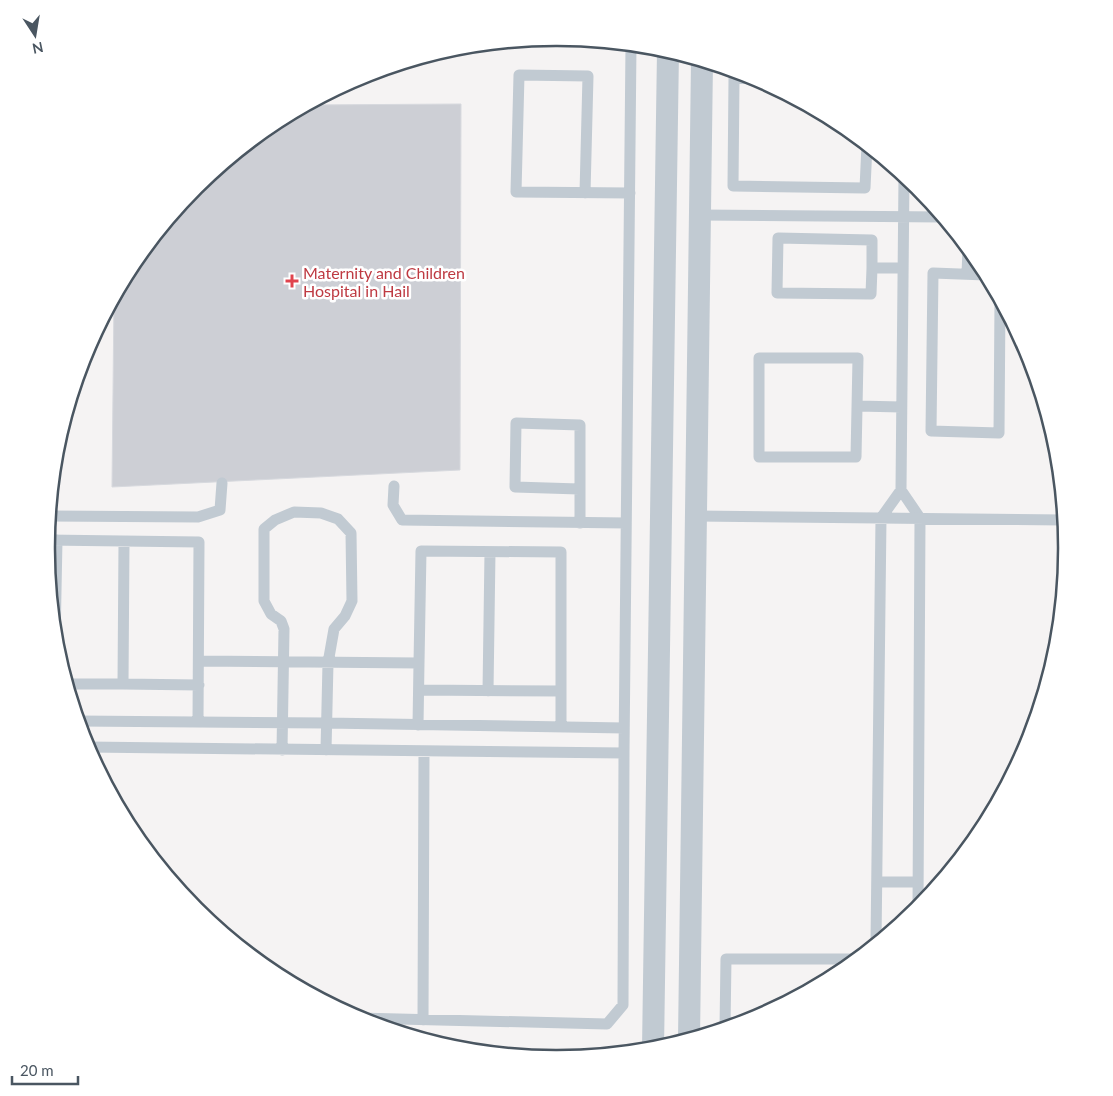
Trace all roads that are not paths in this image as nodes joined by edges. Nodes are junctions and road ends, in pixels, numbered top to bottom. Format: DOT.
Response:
graph roads {
  1 [pos="631,52"];
  2 [pos="668,59"];
  3 [pos="702,68"];
  4 [pos="734,79"];
  5 [pos="869,155"];
  6 [pos="904,187"];
  7 [pos="585,193"];
  8 [pos="630,193"];
  9 [pos="700,215"];
  10 [pos="904,217"];
  11 [pos="934,217"];
  12 [pos="968,260"];
  13 [pos="872,268"];
  14 [pos="903,268"];
  15 [pos="967,274"];
  16 [pos="977,274"];
  17 [pos="1000,313"];
  18 [pos="858,406"];
  19 [pos="901,407"];
  20 [pos="222,483"];
  21 [pos="394,486"];
  22 [pos="579,489"];
  23 [pos="900,490"];
  24 [pos="56,516"];
  25 [pos="696,516"];
  26 [pos="881,518"];
  27 [pos="920,518"];
  28 [pos="1057,520"];
  29 [pos="580,523"];
  30 [pos="626,523"];
  31 [pos="55,540"];
  32 [pos="124,542"];
  33 [pos="490,552"];
  34 [pos="199,661"];
  35 [pos="284,662"];
  36 [pos="328,663"];
  37 [pos="419,663"];
  38 [pos="74,684"];
  39 [pos="123,684"];
  40 [pos="198,685"];
  41 [pos="419,690"];
  42 [pos="488,690"];
  43 [pos="561,691"];
  44 [pos="86,721"];
  45 [pos="198,722"];
  46 [pos="284,723"];
  47 [pos="326,723"];
  48 [pos="418,725"];
  49 [pos="561,727"];
  50 [pos="624,728"];
  51 [pos="96,747"];
  52 [pos="282,750"];
  53 [pos="326,750"];
  54 [pos="424,751"];
  55 [pos="624,753"];
  56 [pos="877,882"];
  57 [pos="918,882"];
  58 [pos="918,896"];
  59 [pos="876,934"];
  60 [pos="844,959"];
  61 [pos="383,1019"];
  62 [pos="424,1020"];
  63 [pos="725,1020"];
  64 [pos="689,1032"];
  65 [pos="653,1040"];
  1 -- 8 [label="lane"];
  2 -- 65 [label="street"];
  3 -- 9 [label="street"];
  4 -- 5 [label="lane"];
  6 -- 10 [label="lane"];
  7 -- 7 [label="lane"];
  7 -- 8 [label="lane"];
  8 -- 30 [label="lane"];
  9 -- 10 [label="lane"];
  9 -- 25 [label="street"];
  10 -- 11 [label="lane"];
  10 -- 14 [label="lane"];
  12 -- 15 [label="lane"];
  13 -- 13 [label="lane"];
  13 -- 14 [label="lane"];
  14 -- 19 [label="lane"];
  15 -- 16 [label="lane"];
  15 -- 17 [label="lane"];
  18 -- 18 [label="lane"];
  18 -- 19 [label="lane"];
  19 -- 23 [label="lane"];
  20 -- 24 [label="lane"];
  21 -- 29 [label="lane"];
  22 -- 29 [label="lane"];
  23 -- 26 [label="lane"];
  23 -- 27 [label="lane"];
  25 -- 26 [label="lane"];
  25 -- 64 [label="street"];
  26 -- 27 [label="lane"];
  26 -- 56 [label="lane"];
  27 -- 28 [label="lane"];
  27 -- 57 [label="lane"];
  29 -- 30 [label="lane"];
  30 -- 50 [label="lane"];
  31 -- 32 [label="lane"];
  32 -- 34 [label="lane"];
  32 -- 39 [label="lane"];
  33 -- 37 [label="lane"];
  33 -- 42 [label="lane"];
  33 -- 43 [label="lane"];
  34 -- 35 [label="lane"];
  34 -- 40 [label="lane"];
  35 -- 36 [label="lane"];
  35 -- 36 [label="lane"];
  35 -- 46 [label="lane"];
  36 -- 37 [label="lane"];
  36 -- 47 [label="lane"];
  37 -- 41 [label="lane"];
  38 -- 39 [label="lane"];
  39 -- 40 [label="lane"];
  40 -- 45 [label="lane"];
  41 -- 42 [label="lane"];
  41 -- 48 [label="lane"];
  42 -- 43 [label="lane"];
  43 -- 49 [label="lane"];
  44 -- 45 [label="lane"];
  45 -- 46 [label="lane"];
  46 -- 47 [label="lane"];
  46 -- 52 [label="lane"];
  47 -- 48 [label="lane"];
  47 -- 53 [label="lane"];
  48 -- 49 [label="lane"];
  49 -- 50 [label="lane"];
  50 -- 55 [label="lane"];
  51 -- 52 [label="lane"];
  52 -- 53 [label="lane"];
  53 -- 54 [label="lane"];
  54 -- 55 [label="lane"];
  54 -- 62 [label="lane"];
  55 -- 62 [label="lane"];
  56 -- 57 [label="lane"];
  56 -- 59 [label="lane"];
  57 -- 58 [label="lane"];
  60 -- 63 [label="lane"];
  61 -- 62 [label="lane"];
}
